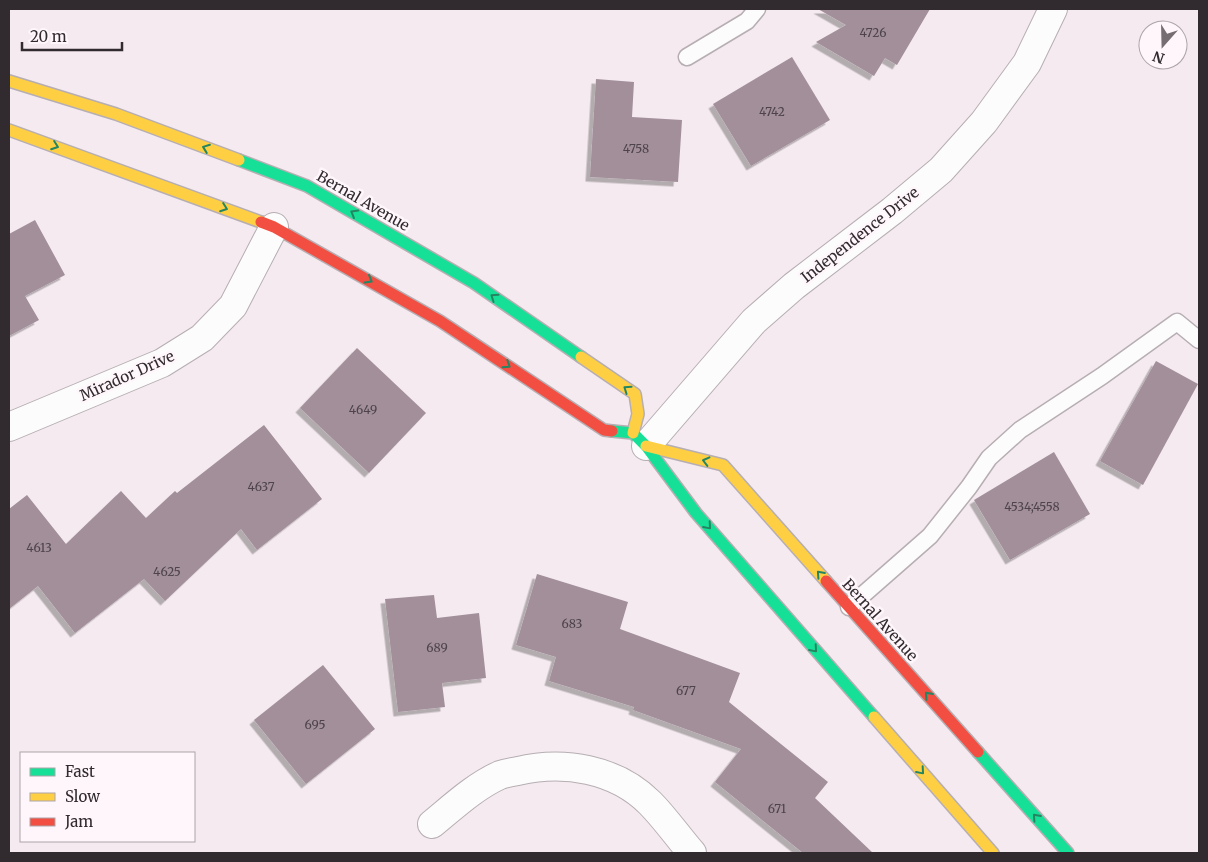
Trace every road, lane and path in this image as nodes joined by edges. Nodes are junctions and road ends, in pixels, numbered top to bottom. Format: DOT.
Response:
graph roads {
  1 [pos="757,9"];
  2 [pos="1053,9"];
  3 [pos="687,57"];
  4 [pos="9,81"];
  5 [pos="9,130"];
  6 [pos="274,227"];
  7 [pos="1199,340"];
  8 [pos="9,427"];
  9 [pos="640,439"];
  10 [pos="849,606"];
  11 [pos="432,824"];
  12 [pos="692,853"];
  13 [pos="993,853"];
  14 [pos="1068,853"];
  1 -- 3 [label="lane"];
  2 -- 9 [label="street, Independence Drive"];
  9 -- 4 [label="main road, Bernal Avenue, one-way"];
  5 -- 6 [label="main road, Bernal Avenue, one-way"];
  6 -- 8 [label="street, Mirador Drive"];
  6 -- 9 [label="main road, Bernal Avenue, one-way"];
  7 -- 10 [label="lane"];
  10 -- 9 [label="main road, Bernal Avenue, one-way"];
  9 -- 13 [label="main road, one-way"];
  14 -- 10 [label="main road, Bernal Avenue, one-way"];
  11 -- 12 [label="street"];
}
